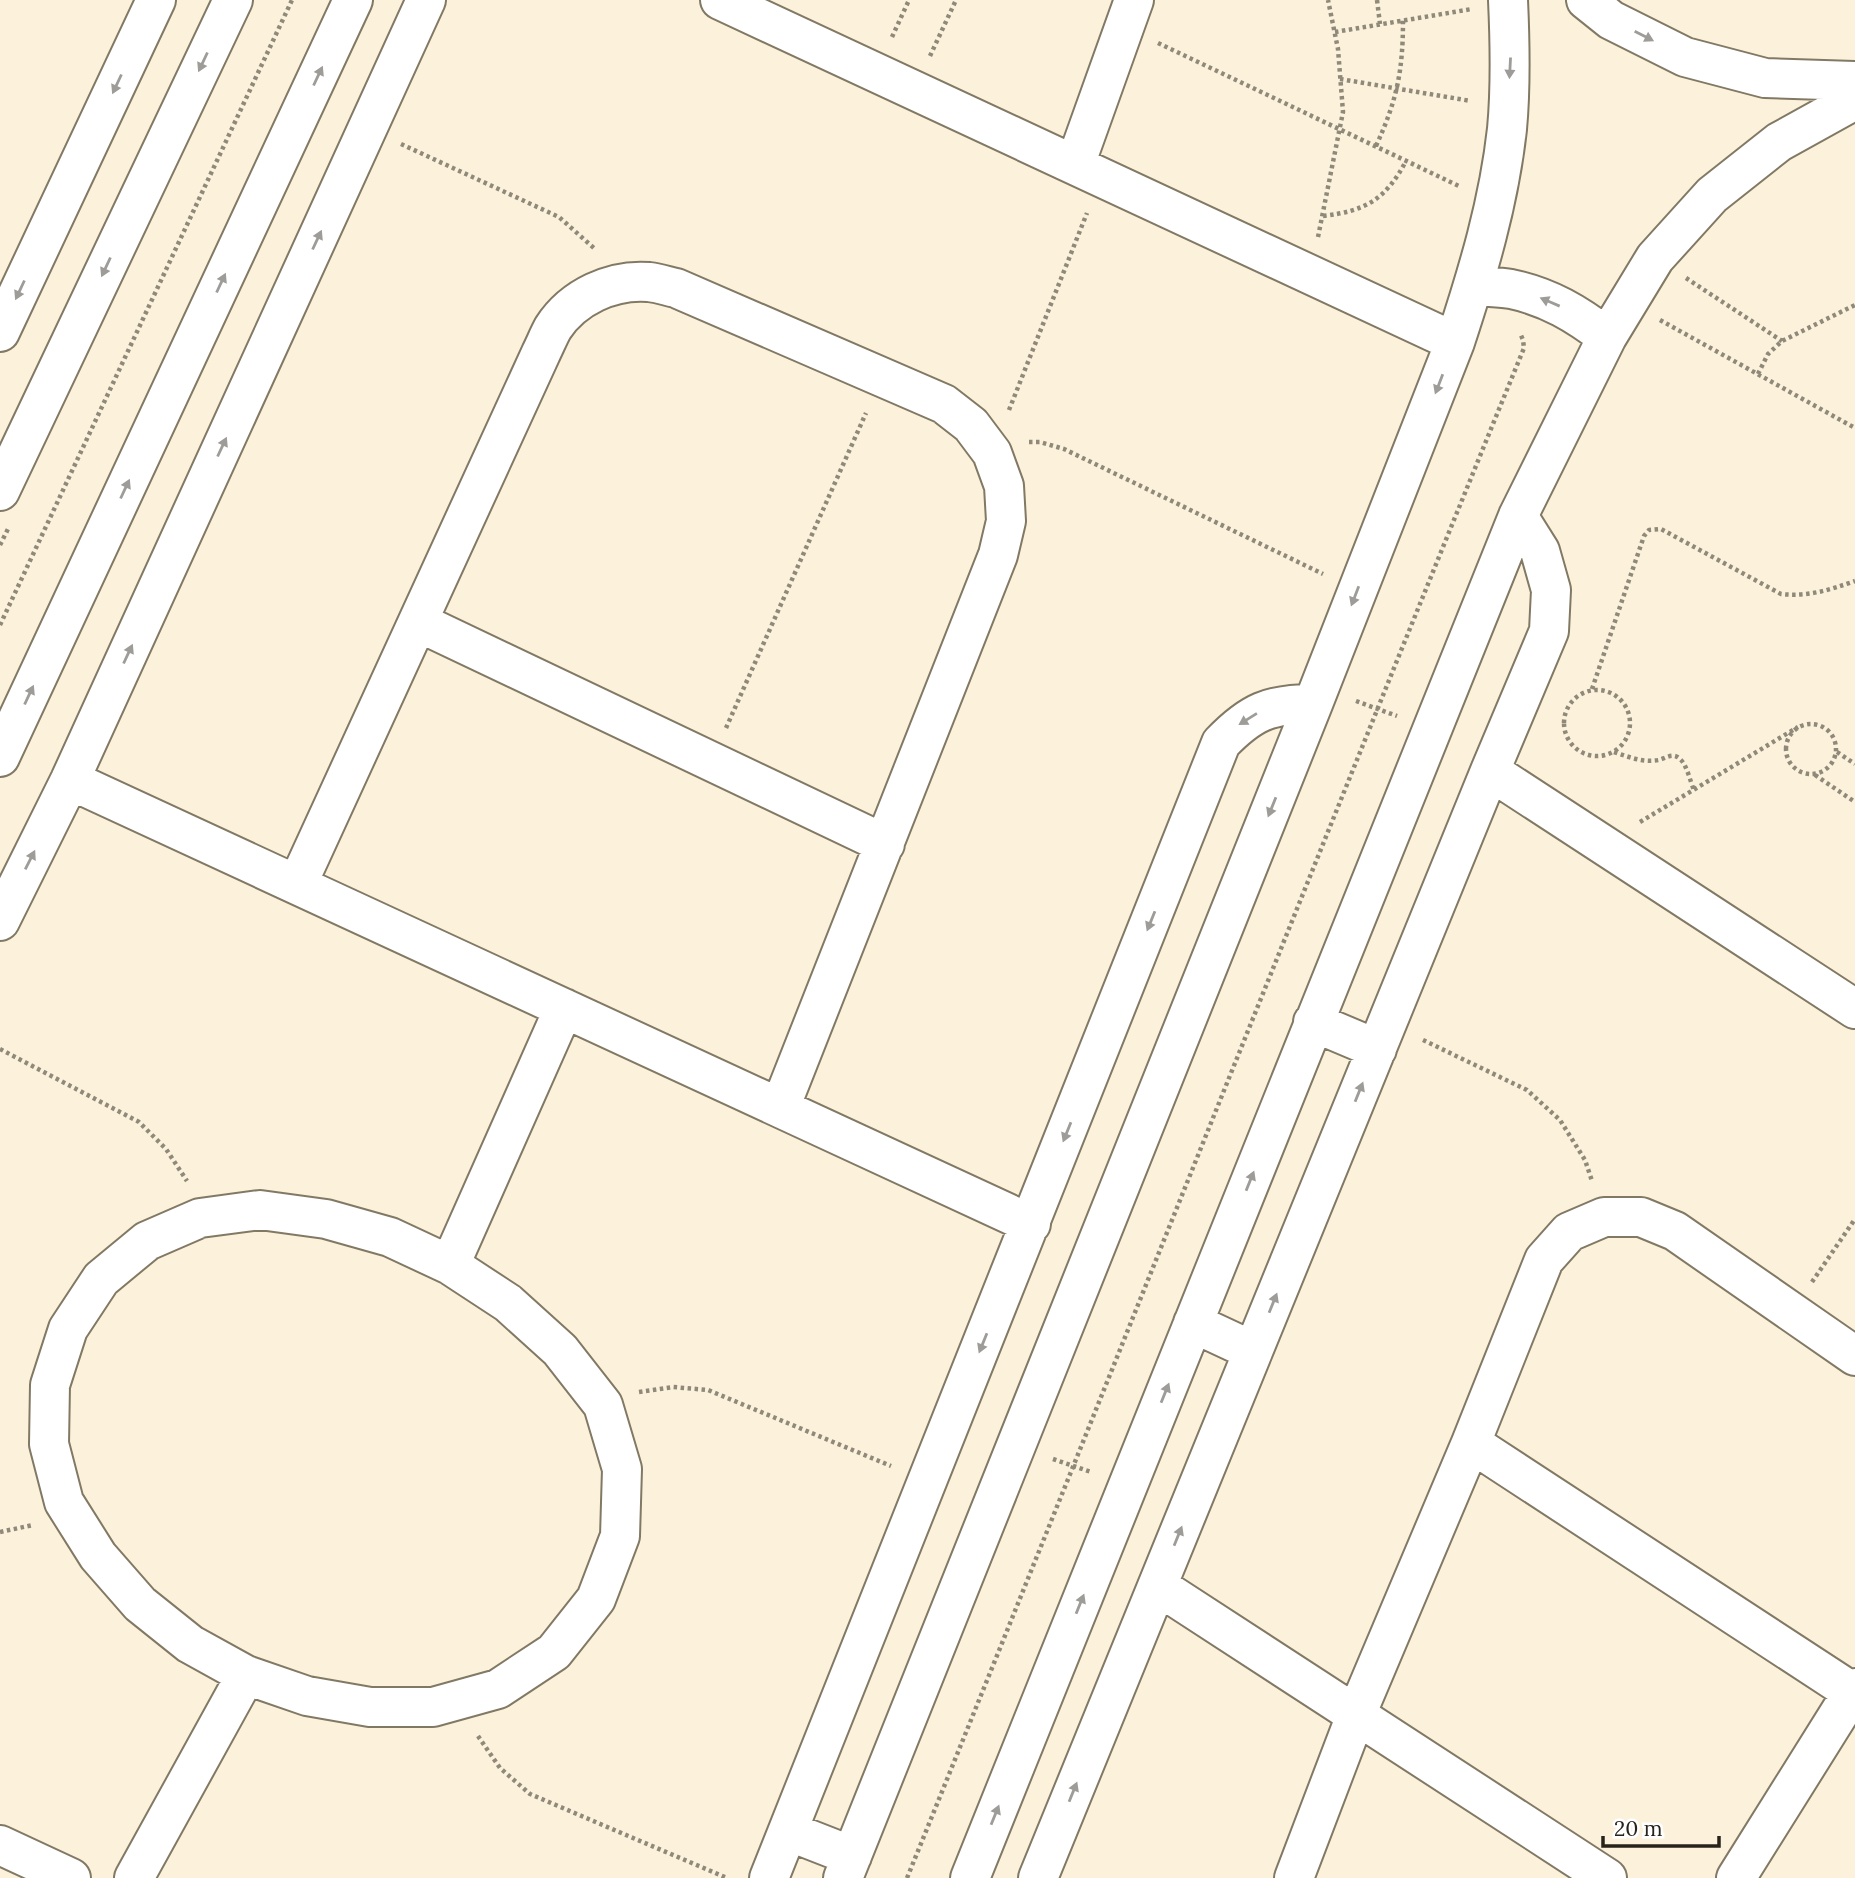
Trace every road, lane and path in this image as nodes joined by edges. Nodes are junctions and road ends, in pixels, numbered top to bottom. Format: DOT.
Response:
graph roads {
  1 [pos="156,0"];
  2 [pos="233,0"];
  3 [pos="292,0"];
  4 [pos="353,0"];
  5 [pos="426,0"];
  6 [pos="720,0"];
  7 [pos="956,0"];
  8 [pos="1328,0"];
  9 [pos="1377,0"];
  10 [pos="1586,0"];
  11 [pos="1508,2"];
  12 [pos="1129,14"];
  13 [pos="1403,20"];
  14 [pos="1380,24"];
  15 [pos="1335,32"];
  16 [pos="1340,79"];
  17 [pos="1855,81"];
  18 [pos="1398,89"];
  19 [pos="915,90"];
  20 [pos="1855,100"];
  21 [pos="1508,107"];
  22 [pos="368,128"];
  23 [pos="1339,129"];
  24 [pos="1376,146"];
  25 [pos="1406,161"];
  26 [pos="1088,171"];
  27 [pos="1495,203"];
  28 [pos="1323,216"];
  29 [pos="1655,258"];
  30 [pos="1311,275"];
  31 [pos="622,282"];
  32 [pos="1473,286"];
  33 [pos="1629,303"];
  34 [pos="1855,305"];
  35 [pos="1513,326"];
  36 [pos="0,332"];
  37 [pos="1607,337"];
  38 [pos="1782,341"];
  39 [pos="1455,342"];
  40 [pos="1758,374"];
  41 [pos="882,377"];
  42 [pos="1855,428"];
  43 [pos="992,453"];
  44 [pos="0,491"];
  45 [pos="1518,516"];
  46 [pos="1855,581"];
  47 [pos="1357,590"];
  48 [pos="418,622"];
  49 [pos="0,625"];
  50 [pos="1592,690"];
  51 [pos="1316,695"];
  52 [pos="1376,708"];
  53 [pos="1798,727"];
  54 [pos="1432,729"];
  55 [pos="1614,752"];
  56 [pos="1837,752"];
  57 [pos="0,757"];
  58 [pos="712,761"];
  59 [pos="1855,764"];
  60 [pos="1490,771"];
  61 [pos="1814,775"];
  62 [pos="70,780"];
  63 [pos="1694,790"];
  64 [pos="1855,802"];
  65 [pos="885,844"];
  66 [pos="1603,845"];
  67 [pos="297,885"];
  68 [pos="0,920"];
  69 [pos="564,1008"];
  70 [pos="1855,1009"];
  71 [pos="1313,1022"];
  72 [pos="1382,1036"];
  73 [pos="0,1049"];
  74 [pos="780,1108"];
  75 [pos="1604,1217"];
  76 [pos="200,1218"];
  77 [pos="1855,1219"];
  78 [pos="1031,1224"];
  79 [pos="450,1265"];
  80 [pos="1792,1311"];
  81 [pos="1193,1323"];
  82 [pos="1253,1351"];
  83 [pos="1855,1356"];
  84 [pos="603,1405"];
  85 [pos="1471,1443"];
  86 [pos="1016,1446"];
  87 [pos="1074,1466"];
  88 [pos="928,1481"];
  89 [pos="1128,1485"];
  90 [pos="1158,1586"];
  91 [pos="246,1675"];
  92 [pos="1854,1690"];
  93 [pos="462,1699"];
  94 [pos="1356,1715"];
  95 [pos="788,1830"];
  96 [pos="0,1845"];
  97 [pos="847,1867"];
  98 [pos="71,1878"];
  99 [pos="134,1878"];
  100 [pos="727,1878"];
  101 [pos="769,1878"];
  102 [pos="907,1878"];
  103 [pos="970,1878"];
  104 [pos="1038,1878"];
  105 [pos="1294,1878"];
  106 [pos="1607,1878"];
  107 [pos="1735,1878"];
  1 -- 36 [label="street, one-way"];
  2 -- 44 [label="street, one-way"];
  3 -- 49 [label="path"];
  57 -- 4 [label="street, one-way"];
  5 -- 22 [label="street"];
  6 -- 19 [label="street"];
  7 -- 19 [label="path"];
  8 -- 15 [label="path"];
  9 -- 14 [label="path"];
  10 -- 17 [label="street, one-way"];
  11 -- 13 [label="path"];
  11 -- 21 [label="street, one-way"];
  12 -- 23 [label="path"];
  12 -- 26 [label="street"];
  13 -- 14 [label="path"];
  13 -- 18 [label="path"];
  14 -- 15 [label="path"];
  15 -- 16 [label="path"];
  16 -- 18 [label="path"];
  16 -- 23 [label="path"];
  18 -- 21 [label="path"];
  18 -- 24 [label="path"];
  19 -- 26 [label="street"];
  20 -- 29 [label="street"];
  21 -- 27 [label="street"];
  22 -- 31 [label="path"];
  62 -- 22 [label="street, one-way"];
  23 -- 24 [label="path"];
  23 -- 28 [label="path"];
  24 -- 25 [label="path"];
  25 -- 27 [label="path"];
  25 -- 28 [label="path"];
  26 -- 30 [label="street"];
  26 -- 43 [label="path"];
  27 -- 32 [label="street"];
  28 -- 30 [label="path"];
  29 -- 33 [label="street"];
  29 -- 38 [label="path"];
  30 -- 39 [label="street"];
  31 -- 41 [label="street"];
  31 -- 48 [label="street"];
  37 -- 32 [label="street, one-way"];
  32 -- 39 [label="street"];
  33 -- 37 [label="street"];
  33 -- 40 [label="path"];
  34 -- 38 [label="path"];
  35 -- 52 [label="path"];
  37 -- 45 [label="street"];
  38 -- 40 [label="path"];
  39 -- 47 [label="street, one-way"];
  40 -- 42 [label="path"];
  41 -- 43 [label="street"];
  41 -- 58 [label="path"];
  43 -- 47 [label="path"];
  43 -- 65 [label="street"];
  45 -- 54 [label="street"];
  45 -- 60 [label="street"];
  46 -- 50 [label="path"];
  47 -- 51 [label="street, one-way"];
  48 -- 58 [label="street"];
  48 -- 67 [label="street"];
  50 -- 55 [label="path"];
  50 -- 55 [label="path"];
  51 -- 52 [label="path"];
  51 -- 78 [label="street, one-way"];
  51 -- 86 [label="street, one-way"];
  52 -- 54 [label="path"];
  52 -- 87 [label="path"];
  53 -- 56 [label="path"];
  53 -- 61 [label="path"];
  53 -- 63 [label="path"];
  54 -- 71 [label="street"];
  55 -- 63 [label="path"];
  56 -- 59 [label="path"];
  56 -- 61 [label="path"];
  58 -- 65 [label="street"];
  60 -- 66 [label="street"];
  60 -- 72 [label="street"];
  61 -- 64 [label="path"];
  62 -- 67 [label="street"];
  68 -- 62 [label="street, one-way"];
  63 -- 66 [label="path"];
  65 -- 74 [label="street"];
  66 -- 70 [label="street"];
  67 -- 69 [label="street"];
  69 -- 74 [label="street"];
  69 -- 79 [label="street"];
  71 -- 72 [label="street"];
  81 -- 71 [label="street, one-way"];
  72 -- 75 [label="path"];
  82 -- 72 [label="street, one-way"];
  73 -- 76 [label="path"];
  74 -- 78 [label="street"];
  75 -- 80 [label="street"];
  75 -- 85 [label="street"];
  76 -- 79 [label="street"];
  76 -- 91 [label="street"];
  77 -- 80 [label="path"];
  78 -- 88 [label="street, one-way"];
  79 -- 84 [label="street"];
  80 -- 83 [label="street"];
  81 -- 82 [label="street"];
  89 -- 81 [label="street, one-way"];
  90 -- 82 [label="street, one-way"];
  84 -- 88 [label="path"];
  84 -- 93 [label="street"];
  85 -- 92 [label="street"];
  85 -- 94 [label="street"];
  86 -- 87 [label="path"];
  86 -- 97 [label="street"];
  87 -- 89 [label="path"];
  87 -- 102 [label="path"];
  88 -- 95 [label="street"];
  103 -- 89 [label="street, one-way"];
  90 -- 94 [label="street"];
  104 -- 90 [label="street, one-way"];
  91 -- 93 [label="street"];
  91 -- 99 [label="street"];
  92 -- 107 [label="street"];
  93 -- 100 [label="path"];
  94 -- 105 [label="street"];
  94 -- 106 [label="street"];
  95 -- 97 [label="street"];
  95 -- 101 [label="street"];
  96 -- 98 [label="street"];
}
